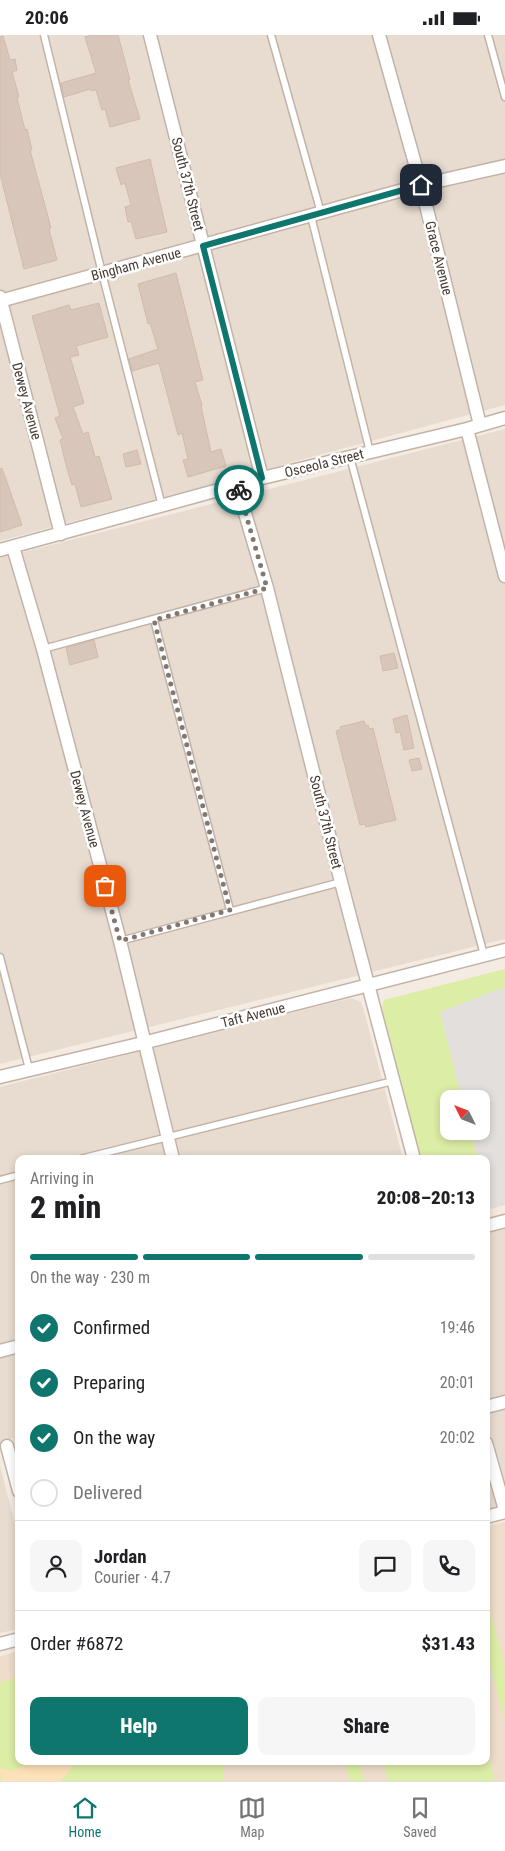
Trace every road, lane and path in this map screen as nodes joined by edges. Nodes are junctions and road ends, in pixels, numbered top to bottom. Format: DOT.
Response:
graph roads {
  1 [pos="44,35"];
  2 [pos="150,35"];
  3 [pos="271,35"];
  4 [pos="379,35"];
  5 [pos="488,35"];
  6 [pos="505,97"];
  7 [pos="505,165"];
  8 [pos="421,185"];
  9 [pos="316,214"];
  10 [pos="203,246"];
  11 [pos="102,273"];
  12 [pos="0,300"];
  13 [pos="505,418"];
  14 [pos="480,425"];
  15 [pos="467,429"];
  16 [pos="370,452"];
  17 [pos="350,457"];
  18 [pos="262,478"];
  19 [pos="237,486"];
  20 [pos="162,507"];
  21 [pos="61,534"];
  22 [pos="13,547"];
  23 [pos="0,550"];
  24 [pos="505,576"];
  25 [pos="267,588"];
  26 [pos="154,620"];
  27 [pos="43,649"];
  28 [pos="341,882"];
  29 [pos="230,910"];
  30 [pos="120,941"];
  31 [pos="505,950"];
  32 [pos="484,955"];
  33 [pos="0,957"];
  34 [pos="3,979"];
  35 [pos="369,985"];
  36 [pos="143,1043"];
  37 [pos="29,1069"];
  38 [pos="0,1077"];
  39 [pos="393,1081"];
  40 [pos="167,1136"];
  41 [pos="95,1155"];
  42 [pos="172,1155"];
  43 [pos="413,1155"];
  44 [pos="15,1176"];
  45 [pos="0,1180"];
  46 [pos="505,1221"];
  47 [pos="490,1225"];
  48 [pos="15,1347"];
  49 [pos="0,1351"];
  50 [pos="505,1402"];
  51 [pos="490,1406"];
  52 [pos="7,1446"];
  53 [pos="490,1457"];
  54 [pos="15,1476"];
  55 [pos="505,1511"];
  56 [pos="490,1516"];
  57 [pos="15,1640"];
  58 [pos="0,1644"];
  1 -- 11 [label="lane"];
  2 -- 10 [label="street, South 37th Street"];
  3 -- 9 [label="lane"];
  4 -- 8 [label="street, Grace Avenue"];
  5 -- 6 [label="lane"];
  7 -- 8 [label="street, Bingham Avenue"];
  8 -- 9 [label="street, Bingham Avenue"];
  8 -- 14 [label="street, Grace Avenue"];
  9 -- 10 [label="street, Bingham Avenue"];
  9 -- 16 [label="lane"];
  10 -- 11 [label="street, Bingham Avenue"];
  10 -- 18 [label="street, South 37th Street"];
  11 -- 12 [label="street, Bingham Avenue"];
  11 -- 20 [label="lane"];
  12 -- 21 [label="street, Dewey Avenue"];
  13 -- 14 [label="street, Osceola Street"];
  14 -- 15 [label="street, Osceola Street"];
  15 -- 16 [label="street, Osceola Street"];
  15 -- 24 [label="street"];
  16 -- 17 [label="street, Osceola Street"];
  17 -- 18 [label="street, Osceola Street"];
  17 -- 32 [label="lane"];
  18 -- 19 [label="street, Osceola Street"];
  19 -- 20 [label="street, Osceola Street"];
  19 -- 25 [label="street, South 37th Street"];
  20 -- 21 [label="street, Osceola Street"];
  21 -- 22 [label="street, Osceola Street"];
  22 -- 23 [label="street, Osceola Street"];
  22 -- 27 [label="street, Dewey Avenue"];
  25 -- 26 [label="lane"];
  25 -- 28 [label="street, South 37th Street"];
  26 -- 27 [label="lane"];
  26 -- 29 [label="lane"];
  27 -- 30 [label="street, Dewey Avenue"];
  28 -- 29 [label="lane"];
  28 -- 35 [label="street, South 37th Street"];
  29 -- 30 [label="lane"];
  30 -- 36 [label="street, Dewey Avenue"];
  31 -- 32 [label="street, Taft Avenue"];
  32 -- 35 [label="street, Taft Avenue"];
  33 -- 34 [label="lane"];
  34 -- 37 [label="lane"];
  35 -- 36 [label="street, Taft Avenue"];
  35 -- 39 [label="street, South 37th Street"];
  36 -- 37 [label="street, Taft Avenue"];
  36 -- 40 [label="street, Dewey Avenue"];
  37 -- 38 [label="street, Taft Avenue"];
  39 -- 40 [label="lane"];
  39 -- 43 [label="street, South 37th Street"];
  40 -- 41 [label="lane"];
  40 -- 42 [label="street, Dewey Avenue"];
  44 -- 45 [label="lane"];
  46 -- 47 [label="street"];
  48 -- 49 [label="street"];
  50 -- 51 [label="street"];
  52 -- 54 [label="street"];
  53 -- 55 [label="street"];
  55 -- 56 [label="street"];
  57 -- 58 [label="street"];
}
